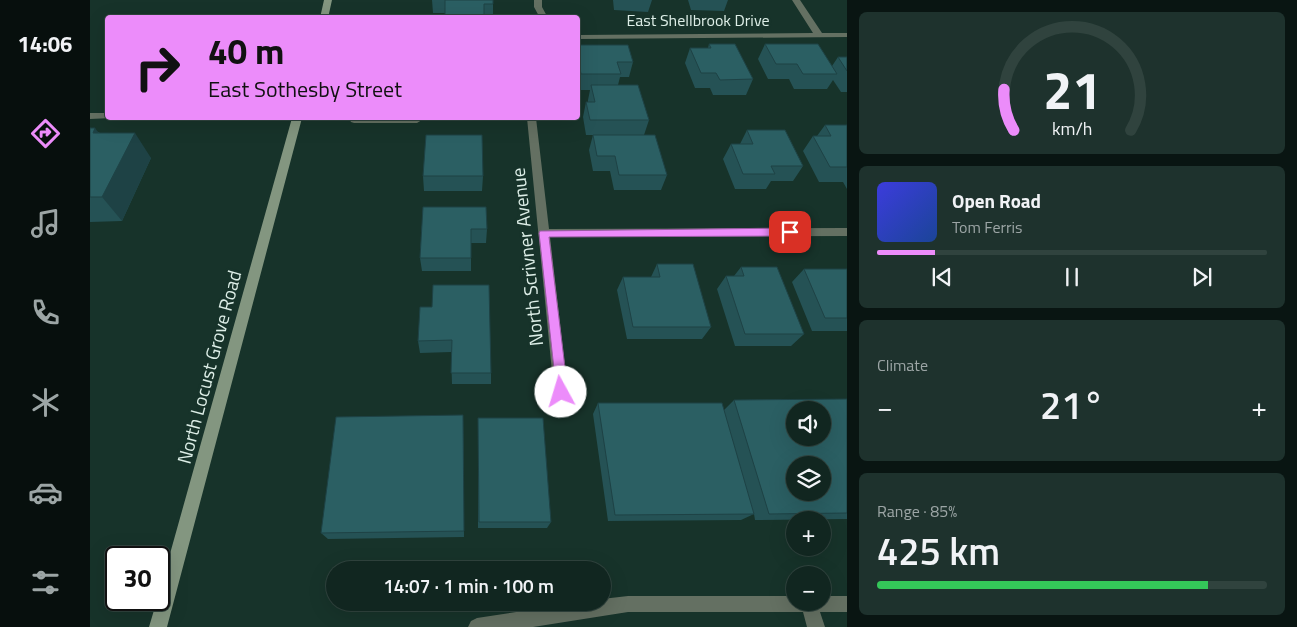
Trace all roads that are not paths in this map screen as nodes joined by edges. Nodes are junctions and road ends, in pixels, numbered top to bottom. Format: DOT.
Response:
graph roads {
  1 [pos="328,0"];
  2 [pos="538,0"];
  3 [pos="796,0"];
  4 [pos="325,15"];
  5 [pos="542,15"];
  6 [pos="820,35"];
  7 [pos="847,35"];
  8 [pos="580,37"];
  9 [pos="90,116"];
  10 [pos="105,116"];
  11 [pos="295,120"];
  12 [pos="354,120"];
  13 [pos="417,120"];
  14 [pos="531,120"];
  15 [pos="847,232"];
  16 [pos="544,233"];
  17 [pos="561,392"];
  18 [pos="786,604"];
  19 [pos="831,604"];
  20 [pos="847,604"];
  21 [pos="811,611"];
  22 [pos="158,627"];
  23 [pos="477,627"];
  24 [pos="816,627"];
  1 -- 4 [label="main road"];
  2 -- 5 [label="street"];
  3 -- 6 [label="street"];
  6 -- 7 [label="street, East Shellbrook Drive"];
  6 -- 8 [label="street, East Shellbrook Drive"];
  9 -- 10 [label="street"];
  11 -- 22 [label="main road, North Locust Grove Road"];
  12 -- 13 [label="street"];
  14 -- 16 [label="street, North Scrivner Avenue"];
  15 -- 16 [label="street"];
  16 -- 17 [label="street, North Scrivner Avenue"];
  18 -- 23 [label="street"];
  19 -- 20 [label="street"];
  21 -- 24 [label="street"];
}
